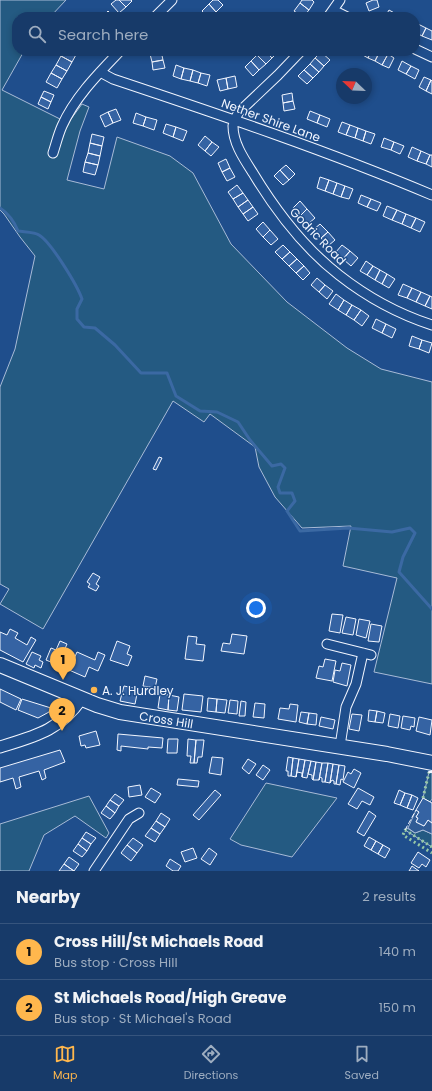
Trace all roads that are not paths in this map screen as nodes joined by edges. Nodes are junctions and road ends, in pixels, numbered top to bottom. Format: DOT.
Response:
graph roads {
  1 [pos="172,0"];
  2 [pos="340,0"];
  3 [pos="160,12"];
  4 [pos="332,12"];
  5 [pos="420,51"];
  6 [pos="115,56"];
  7 [pos="296,56"];
  8 [pos="432,57"];
  9 [pos="100,72"];
  10 [pos="234,119"];
  11 [pos="53,152"];
  12 [pos="432,195"];
  13 [pos="432,325"];
  14 [pos="326,644"];
  15 [pos="0,665"];
  16 [pos="82,698"];
  17 [pos="340,746"];
  18 [pos="0,748"];
  19 [pos="432,763"];
  20 [pos="139,813"];
  21 [pos="94,871"];
  1 -- 3 [label="street"];
  2 -- 4 [label="street"];
  5 -- 8 [label="street"];
  6 -- 9 [label="street"];
  7 -- 10 [label="street"];
  9 -- 10 [label="street, Nether Shire Lane"];
  9 -- 11 [label="street"];
  10 -- 12 [label="street, Nether Shire Lane"];
  10 -- 13 [label="street, Godric Road"];
  14 -- 17 [label="street"];
  15 -- 16 [label="main road, Cross Hill"];
  16 -- 17 [label="main road, Cross Hill"];
  16 -- 18 [label="street"];
  17 -- 19 [label="main road, Cross Hill"];
  20 -- 21 [label="street"];
}
